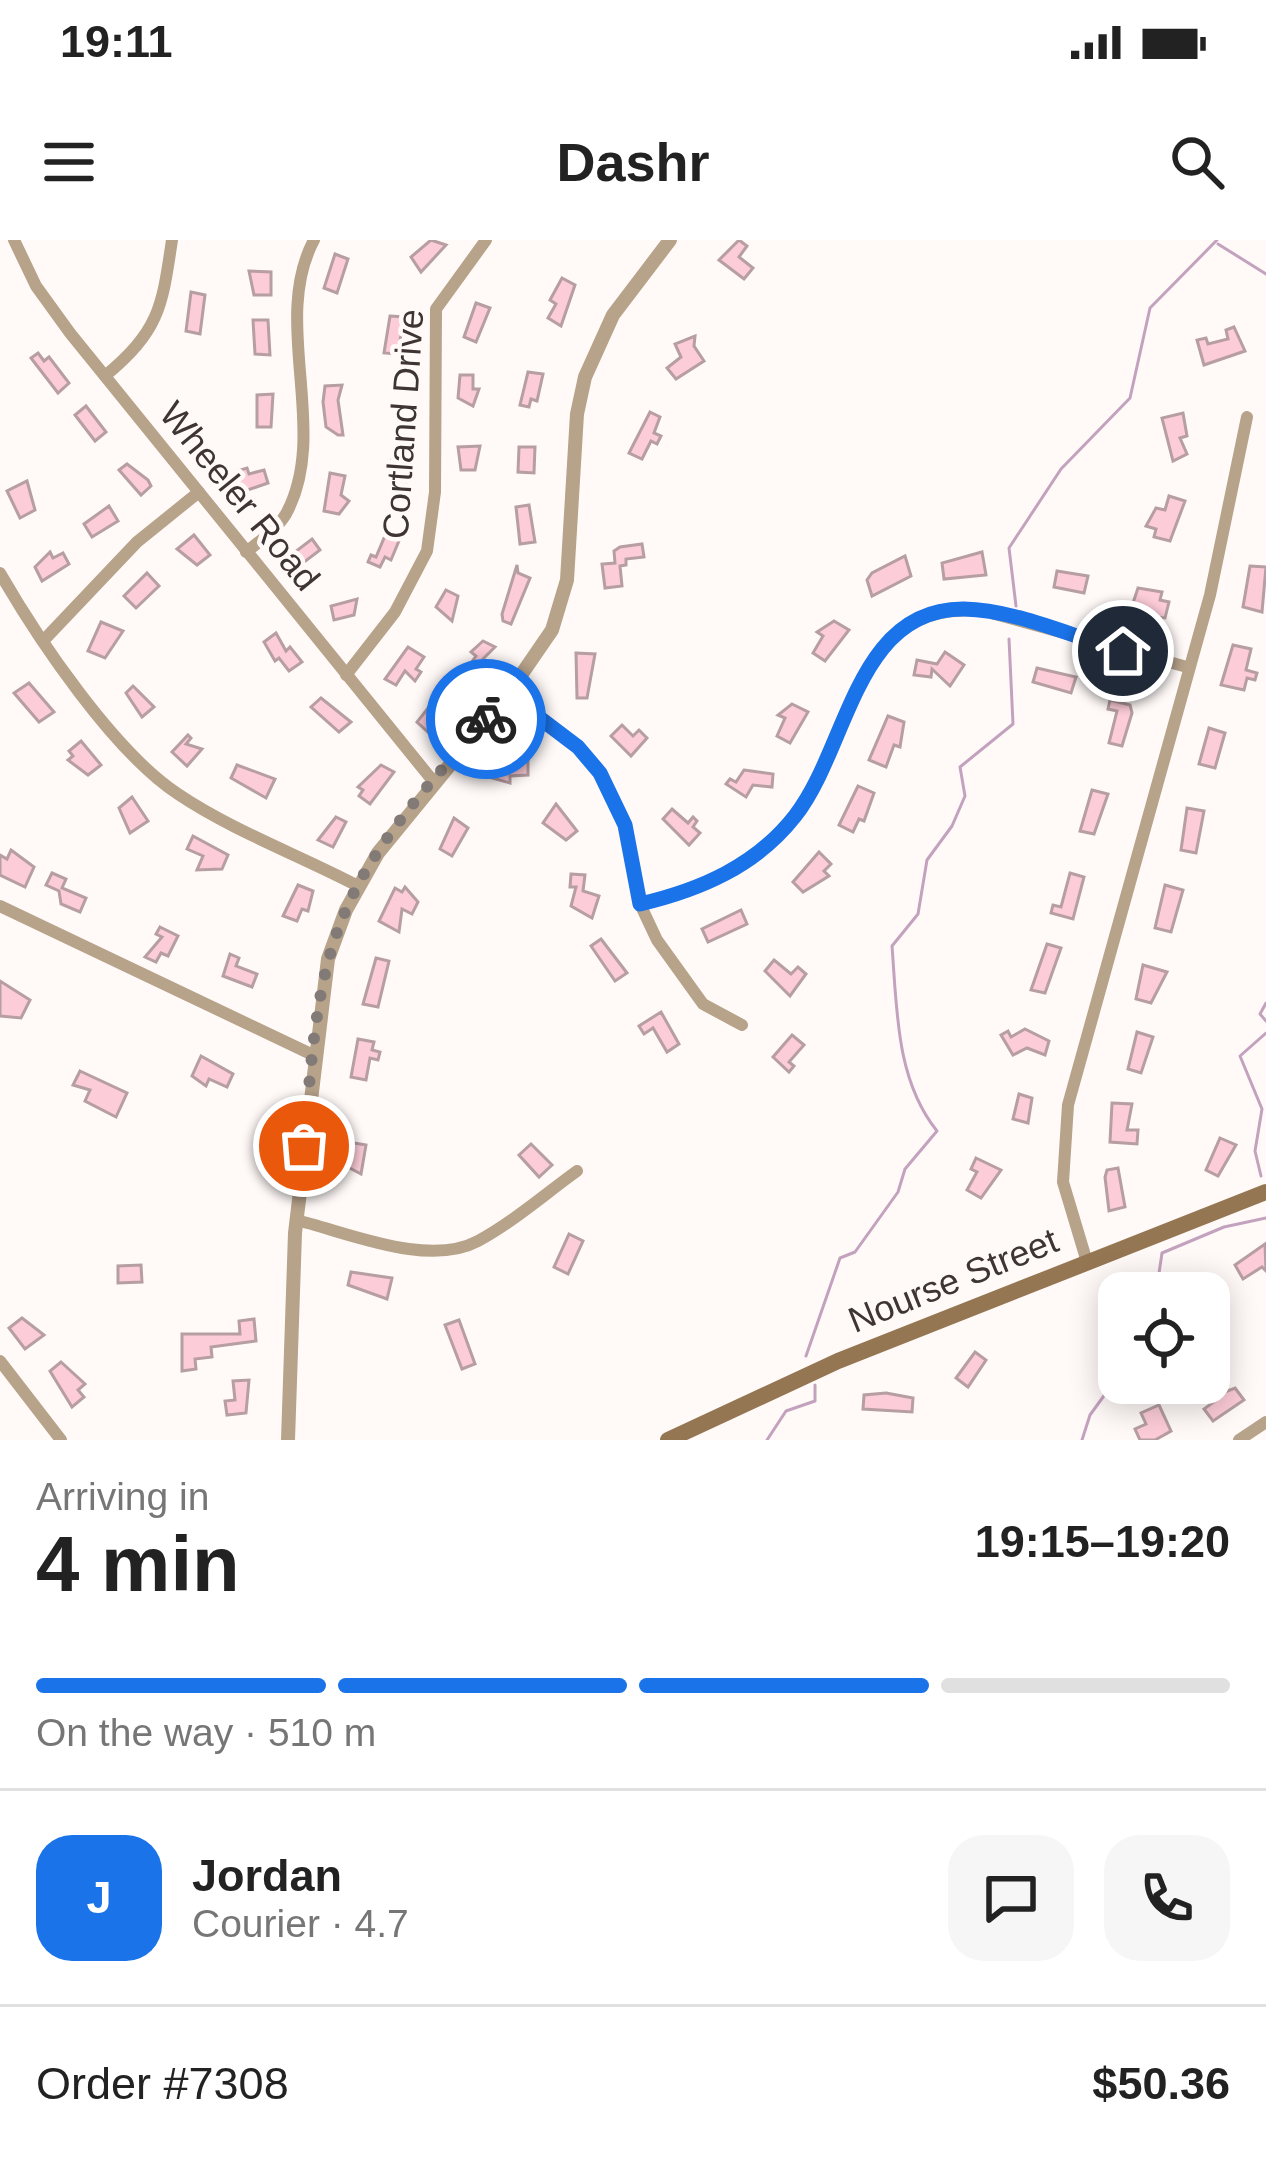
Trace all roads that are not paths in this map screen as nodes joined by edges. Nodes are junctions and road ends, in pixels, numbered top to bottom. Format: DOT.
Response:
graph roads {
  1 [pos="14,240"];
  2 [pos="172,240"];
  3 [pos="314,240"];
  4 [pos="486,240"];
  5 [pos="670,240"];
  6 [pos="105,376"];
  7 [pos="1247,417"];
  8 [pos="199,492"];
  9 [pos="246,552"];
  10 [pos="0,573"];
  11 [pos="43,641"];
  12 [pos="1187,668"];
  13 [pos="346,675"];
  14 [pos="508,694"];
  15 [pos="433,781"];
  16 [pos="358,886"];
  17 [pos="640,904"];
  18 [pos="0,906"];
  19 [pos="742,1025"];
  20 [pos="313,1055"];
  21 [pos="578,1171"];
  22 [pos="1266,1192"];
  23 [pos="296,1220"];
  24 [pos="1087,1262"];
  25 [pos="0,1361"];
  26 [pos="1266,1422"];
  27 [pos="61,1440"];
  28 [pos="288,1440"];
  29 [pos="668,1440"];
  30 [pos="1240,1440"];
  1 -- 6 [label="street, Wheeler Road"];
  2 -- 6 [label="street"];
  3 -- 9 [label="street"];
  4 -- 13 [label="street, Cortland Drive"];
  5 -- 14 [label="street"];
  6 -- 8 [label="street, Wheeler Road"];
  7 -- 12 [label="street"];
  8 -- 9 [label="street, Wheeler Road"];
  8 -- 11 [label="street"];
  9 -- 13 [label="street, Wheeler Road"];
  10 -- 11 [label="street"];
  11 -- 16 [label="street"];
  12 -- 17 [label="street"];
  12 -- 24 [label="street"];
  13 -- 15 [label="street, Wheeler Road"];
  14 -- 15 [label="street"];
  14 -- 17 [label="street"];
  15 -- 16 [label="street"];
  16 -- 20 [label="street"];
  17 -- 19 [label="street"];
  18 -- 20 [label="street"];
  20 -- 23 [label="street"];
  21 -- 23 [label="street"];
  22 -- 24 [label="main road, Nourse Street"];
  23 -- 28 [label="street"];
  24 -- 29 [label="main road, Nourse Street"];
  25 -- 27 [label="street"];
  26 -- 30 [label="street"];
}
